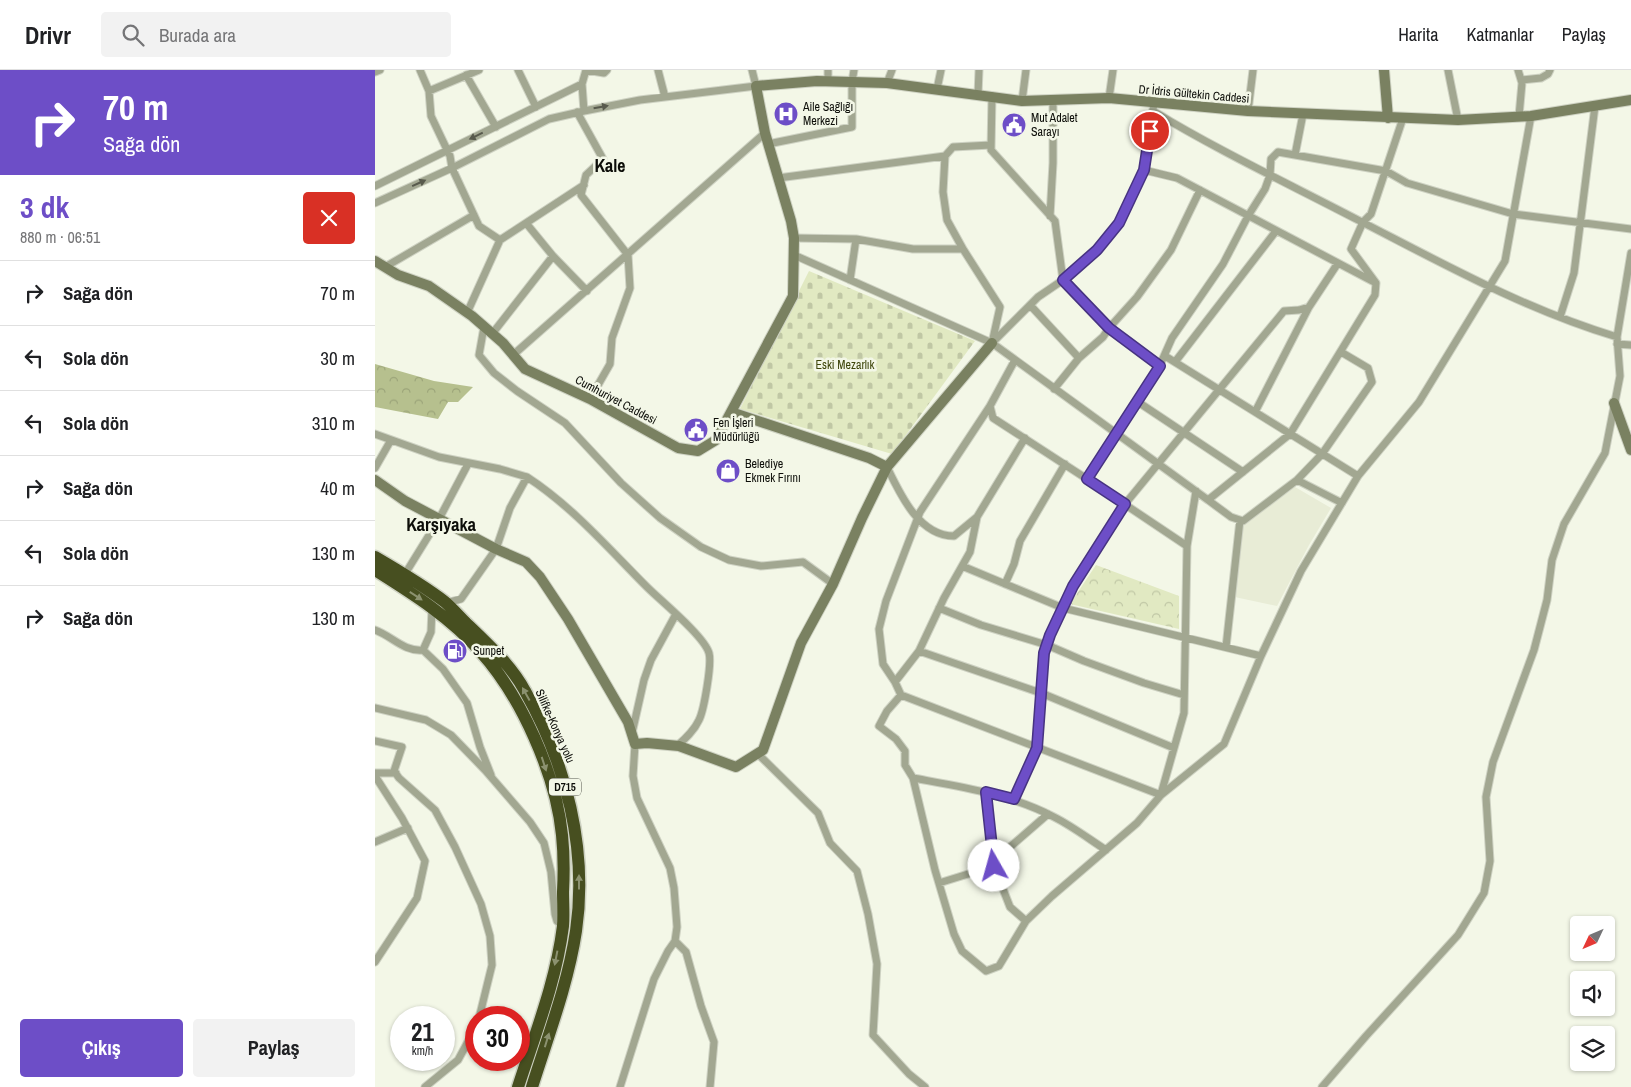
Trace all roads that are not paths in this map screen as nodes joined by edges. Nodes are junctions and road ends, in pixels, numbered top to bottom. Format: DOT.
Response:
graph roads {
  1 [pos="380,70"];
  2 [pos="420,70"];
  3 [pos="479,70"];
  4 [pos="518,70"];
  5 [pos="586,70"];
  6 [pos="607,70"];
  7 [pos="658,70"];
  8 [pos="752,70"];
  9 [pos="828,70"];
  10 [pos="854,70"];
  11 [pos="892,70"];
  12 [pos="941,70"];
  13 [pos="979,70"];
  14 [pos="1026,70"];
  15 [pos="1113,70"];
  16 [pos="1253,70"];
  17 [pos="1384,70"];
  18 [pos="1448,70"];
  19 [pos="1518,70"];
  20 [pos="1550,70"];
  21 [pos="375,72"];
  22 [pos="466,75"];
  23 [pos="1521,80"];
  24 [pos="827,81"];
  25 [pos="852,82"];
  26 [pos="887,83"];
  27 [pos="582,84"];
  28 [pos="756,86"];
  29 [pos="937,89"];
  30 [pos="429,91"];
  31 [pos="978,95"];
  32 [pos="992,96"];
  33 [pos="665,97"];
  34 [pos="1109,98"];
  35 [pos="1022,100"];
  36 [pos="1053,100"];
  37 [pos="1631,100"];
  38 [pos="1595,106"];
  39 [pos="536,107"];
  40 [pos="1154,107"];
  41 [pos="581,111"];
  42 [pos="1248,111"];
  43 [pos="1303,114"];
  44 [pos="1519,116"];
  45 [pos="1531,116"];
  46 [pos="1389,118"];
  47 [pos="1403,118"];
  48 [pos="1458,120"];
  49 [pos="495,127"];
  50 [pos="767,139"];
  51 [pos="991,145"];
  52 [pos="447,150"];
  53 [pos="1295,155"];
  54 [pos="945,156"];
  55 [pos="452,168"];
  56 [pos="1144,170"];
  57 [pos="1386,171"];
  58 [pos="1270,174"];
  59 [pos="778,178"];
  60 [pos="583,185"];
  61 [pos="375,186"];
  62 [pos="1200,190"];
  63 [pos="375,203"];
  64 [pos="1513,214"];
  65 [pos="474,215"];
  66 [pos="1050,216"];
  67 [pos="1248,216"];
  68 [pos="1363,222"];
  69 [pos="526,223"];
  70 [pos="1580,223"];
  71 [pos="1631,229"];
  72 [pos="1276,231"];
  73 [pos="794,238"];
  74 [pos="856,239"];
  75 [pos="500,240"];
  76 [pos="963,249"];
  77 [pos="1631,253"];
  78 [pos="794,255"];
  79 [pos="553,256"];
  80 [pos="627,256"];
  81 [pos="375,261"];
  82 [pos="1338,263"];
  83 [pos="385,267"];
  84 [pos="850,280"];
  85 [pos="1063,280"];
  86 [pos="1376,283"];
  87 [pos="1489,286"];
  88 [pos="587,291"];
  89 [pos="1031,305"];
  90 [pos="1309,307"];
  91 [pos="467,313"];
  92 [pos="1560,317"];
  93 [pos="1109,328"];
  94 [pos="488,330"];
  95 [pos="1617,340"];
  96 [pos="992,343"];
  97 [pos="1631,345"];
  98 [pos="1341,352"];
  99 [pos="513,355"];
  100 [pos="1165,356"];
  101 [pos="1079,358"];
  102 [pos="1015,360"];
  103 [pos="1175,362"];
  104 [pos="1160,366"];
  105 [pos="1054,389"];
  106 [pos="1220,389"];
  107 [pos="590,399"];
  108 [pos="1137,402"];
  109 [pos="1614,403"];
  110 [pos="990,406"];
  111 [pos="731,412"];
  112 [pos="1255,412"];
  113 [pos="1185,432"];
  114 [pos="1116,433"];
  115 [pos="375,434"];
  116 [pos="1290,434"];
  117 [pos="1025,438"];
  118 [pos="391,440"];
  119 [pos="1631,450"];
  120 [pos="1322,454"];
  121 [pos="468,464"];
  122 [pos="1065,464"];
  123 [pos="1159,464"];
  124 [pos="887,467"];
  125 [pos="375,468"];
  126 [pos="1243,472"];
  127 [pos="1358,476"];
  128 [pos="527,477"];
  129 [pos="1087,479"];
  130 [pos="375,480"];
  131 [pos="1297,480"];
  132 [pos="1196,491"];
  133 [pos="1208,500"];
  134 [pos="1342,503"];
  135 [pos="1125,504"];
  136 [pos="977,517"];
  137 [pos="439,518"];
  138 [pos="917,519"];
  139 [pos="1239,520"];
  140 [pos="1187,546"];
  141 [pos="496,549"];
  142 [pos="375,557"];
  143 [pos="962,566"];
  144 [pos="375,570"];
  145 [pos="405,574"];
  146 [pos="833,584"];
  147 [pos="1005,584"];
  148 [pos="446,603"];
  149 [pos="432,607"];
  150 [pos="939,608"];
  151 [pos="1063,608"];
  152 [pos="676,614"];
  153 [pos="375,630"];
  154 [pos="1185,637"];
  155 [pos="1047,645"];
  156 [pos="1226,647"];
  157 [pos="423,650"];
  158 [pos="919,651"];
  159 [pos="1261,656"];
  160 [pos="895,682"];
  161 [pos="1041,693"];
  162 [pos="1185,694"];
  163 [pos="901,695"];
  164 [pos="375,708"];
  165 [pos="632,733"];
  166 [pos="375,741"];
  167 [pos="635,744"];
  168 [pos="677,746"];
  169 [pos="1037,748"];
  170 [pos="1174,748"];
  171 [pos="758,754"];
  172 [pos="396,773"];
  173 [pos="376,778"];
  174 [pos="913,778"];
  175 [pos="493,779"];
  176 [pos="986,792"];
  177 [pos="1161,794"];
  178 [pos="1014,799"];
  179 [pos="1048,814"];
  180 [pos="407,828"];
  181 [pos="375,842"];
  182 [pos="1106,850"];
  183 [pos="994,866"];
  184 [pos="939,883"];
  185 [pos="1026,921"];
  186 [pos="563,926"];
  187 [pos="675,942"];
  188 [pos="375,962"];
  189 [pos="482,1006"];
  190 [pos="465,1047"];
  191 [pos="425,1087"];
  192 [pos="519,1087"];
  193 [pos="533,1087"];
  194 [pos="620,1087"];
  195 [pos="710,1087"];
  196 [pos="925,1087"];
  197 [pos="1323,1087"];
  1 -- 21 [label="street"];
  2 -- 30 [label="street"];
  3 -- 22 [label="street"];
  4 -- 39 [label="street"];
  5 -- 6 [label="street"];
  5 -- 27 [label="street"];
  7 -- 33 [label="street"];
  8 -- 28 [label="street"];
  9 -- 24 [label="street"];
  10 -- 25 [label="street"];
  11 -- 26 [label="street"];
  12 -- 29 [label="street"];
  13 -- 31 [label="street"];
  14 -- 35 [label="street"];
  15 -- 34 [label="street"];
  16 -- 42 [label="street"];
  17 -- 46 [label="street"];
  18 -- 48 [label="street"];
  19 -- 23 [label="street"];
  20 -- 23 [label="street"];
  22 -- 30 [label="street"];
  22 -- 49 [label="street"];
  23 -- 44 [label="street"];
  24 -- 25 [label="street, Dr İdris Gültekin Caddesi"];
  24 -- 28 [label="street, Dr İdris Gültekin Caddesi"];
  25 -- 26 [label="street, Dr İdris Gültekin Caddesi"];
  25 -- 50 [label="street"];
  26 -- 29 [label="street, Dr İdris Gültekin Caddesi"];
  27 -- 39 [label="street"];
  27 -- 41 [label="street"];
  28 -- 33 [label="street"];
  28 -- 50 [label="street"];
  29 -- 31 [label="street, Dr İdris Gültekin Caddesi"];
  30 -- 52 [label="street"];
  31 -- 32 [label="street, Dr İdris Gültekin Caddesi"];
  32 -- 35 [label="street, Dr İdris Gültekin Caddesi"];
  32 -- 51 [label="street"];
  41 -- 33 [label="street, one-way"];
  34 -- 36 [label="street, Dr İdris Gültekin Caddesi"];
  34 -- 40 [label="street, Dr İdris Gültekin Caddesi"];
  35 -- 36 [label="street, Dr İdris Gültekin Caddesi"];
  36 -- 66 [label="street"];
  37 -- 38 [label="street, Dr İdris Gültekin Caddesi"];
  38 -- 45 [label="street, Dr İdris Gültekin Caddesi"];
  38 -- 70 [label="street"];
  39 -- 49 [label="street"];
  40 -- 42 [label="street, Dr İdris Gültekin Caddesi"];
  40 -- 56 [label="street"];
  40 -- 58 [label="street"];
  41 -- 55 [label="street"];
  41 -- 60 [label="street"];
  42 -- 43 [label="street, Dr İdris Gültekin Caddesi"];
  43 -- 46 [label="street, Dr İdris Gültekin Caddesi"];
  43 -- 53 [label="street"];
  44 -- 45 [label="street, Dr İdris Gültekin Caddesi"];
  44 -- 48 [label="street, Dr İdris Gültekin Caddesi"];
  45 -- 64 [label="street"];
  46 -- 47 [label="street, Dr İdris Gültekin Caddesi"];
  47 -- 48 [label="street, Dr İdris Gültekin Caddesi"];
  47 -- 57 [label="street"];
  49 -- 52 [label="street, one-way"];
  50 -- 59 [label="street"];
  50 -- 80 [label="street"];
  51 -- 54 [label="street"];
  51 -- 66 [label="street"];
  52 -- 55 [label="street"];
  52 -- 61 [label="street"];
  53 -- 57 [label="street"];
  53 -- 58 [label="street"];
  54 -- 59 [label="street"];
  54 -- 76 [label="street"];
  63 -- 55 [label="street, one-way"];
  55 -- 65 [label="street"];
  56 -- 62 [label="street"];
  56 -- 85 [label="street"];
  57 -- 64 [label="street"];
  57 -- 68 [label="street"];
  58 -- 67 [label="street"];
  58 -- 68 [label="street"];
  59 -- 73 [label="street"];
  60 -- 69 [label="street"];
  60 -- 80 [label="street"];
  62 -- 67 [label="street"];
  62 -- 93 [label="street"];
  64 -- 70 [label="street"];
  64 -- 87 [label="street"];
  65 -- 75 [label="street"];
  65 -- 83 [label="street"];
  66 -- 85 [label="street"];
  67 -- 72 [label="street"];
  67 -- 100 [label="street"];
  68 -- 86 [label="street"];
  68 -- 87 [label="street"];
  69 -- 75 [label="street"];
  69 -- 79 [label="street"];
  70 -- 71 [label="street"];
  70 -- 92 [label="street"];
  72 -- 82 [label="street"];
  72 -- 103 [label="street"];
  73 -- 74 [label="street"];
  73 -- 78 [label="street"];
  74 -- 76 [label="street"];
  74 -- 84 [label="street"];
  75 -- 91 [label="street"];
  76 -- 96 [label="street"];
  77 -- 95 [label="street"];
  78 -- 84 [label="street"];
  78 -- 111 [label="street, Cumhuriyet Caddesi"];
  79 -- 88 [label="street"];
  79 -- 94 [label="street"];
  80 -- 88 [label="street"];
  80 -- 107 [label="street"];
  81 -- 83 [label="street, Cumhuriyet Caddesi"];
  82 -- 86 [label="street"];
  82 -- 90 [label="street"];
  83 -- 91 [label="street, Cumhuriyet Caddesi"];
  84 -- 96 [label="street"];
  85 -- 89 [label="street"];
  85 -- 93 [label="street"];
  86 -- 98 [label="street"];
  87 -- 92 [label="street"];
  87 -- 127 [label="street"];
  88 -- 99 [label="street"];
  89 -- 96 [label="street"];
  89 -- 101 [label="street"];
  90 -- 106 [label="street"];
  90 -- 112 [label="street"];
  91 -- 94 [label="street, Cumhuriyet Caddesi"];
  92 -- 95 [label="street"];
  93 -- 101 [label="street"];
  93 -- 104 [label="street"];
  94 -- 99 [label="street, Cumhuriyet Caddesi"];
  94 -- 146 [label="street"];
  95 -- 97 [label="street"];
  95 -- 109 [label="street"];
  96 -- 102 [label="street"];
  96 -- 124 [label="street"];
  98 -- 116 [label="street"];
  98 -- 120 [label="street"];
  99 -- 107 [label="street, Cumhuriyet Caddesi"];
  100 -- 103 [label="street"];
  100 -- 104 [label="street"];
  101 -- 105 [label="street"];
  102 -- 105 [label="street"];
  102 -- 110 [label="street"];
  103 -- 106 [label="street"];
  104 -- 108 [label="street"];
  105 -- 114 [label="street"];
  106 -- 112 [label="street"];
  106 -- 113 [label="street"];
  107 -- 111 [label="street, Cumhuriyet Caddesi"];
  108 -- 113 [label="street"];
  108 -- 114 [label="street"];
  109 -- 119 [label="street"];
  109 -- 197 [label="street"];
  110 -- 117 [label="street"];
  110 -- 138 [label="street"];
  111 -- 124 [label="street"];
  112 -- 116 [label="street"];
  113 -- 123 [label="street"];
  113 -- 126 [label="street"];
  114 -- 123 [label="street"];
  114 -- 129 [label="street"];
  115 -- 118 [label="street"];
  116 -- 120 [label="street"];
  116 -- 126 [label="street"];
  117 -- 122 [label="street"];
  117 -- 136 [label="street"];
  118 -- 121 [label="street"];
  118 -- 125 [label="street"];
  120 -- 127 [label="street"];
  120 -- 131 [label="street"];
  121 -- 128 [label="street"];
  121 -- 137 [label="street"];
  122 -- 129 [label="street"];
  122 -- 147 [label="street"];
  123 -- 132 [label="street"];
  123 -- 135 [label="street"];
  124 -- 138 [label="street"];
  124 -- 146 [label="street"];
  126 -- 133 [label="street"];
  127 -- 134 [label="street"];
  128 -- 141 [label="street"];
  128 -- 152 [label="street"];
  129 -- 135 [label="street"];
  130 -- 137 [label="street"];
  131 -- 134 [label="street"];
  131 -- 139 [label="street"];
  132 -- 133 [label="street"];
  132 -- 140 [label="street"];
  133 -- 139 [label="street"];
  134 -- 159 [label="street"];
  135 -- 140 [label="street"];
  135 -- 151 [label="street"];
  136 -- 138 [label="street"];
  136 -- 143 [label="street"];
  137 -- 141 [label="street"];
  137 -- 145 [label="street"];
  138 -- 160 [label="street"];
  139 -- 156 [label="street"];
  140 -- 154 [label="street"];
  141 -- 148 [label="street"];
  141 -- 165 [label="street"];
  142 -- 145 [label="highway, Silifke-Konya yolu / D715"];
  143 -- 147 [label="street"];
  143 -- 150 [label="street"];
  144 -- 149 [label="highway, Silifke-Konya yolu / D715, one-way"];
  145 -- 148 [label="highway, Silifke-Konya yolu / D715"];
  146 -- 171 [label="street"];
  147 -- 151 [label="street"];
  193 -- 148 [label="highway, Silifke-Konya yolu / D715, one-way"];
  149 -- 157 [label="street"];
  149 -- 186 [label="highway, Silifke-Konya yolu / D715, one-way"];
  150 -- 155 [label="street"];
  150 -- 158 [label="street"];
  151 -- 154 [label="street"];
  151 -- 155 [label="street"];
  152 -- 165 [label="street"];
  152 -- 168 [label="street"];
  153 -- 157 [label="street"];
  154 -- 156 [label="street"];
  154 -- 162 [label="street"];
  155 -- 161 [label="street"];
  155 -- 162 [label="street"];
  156 -- 159 [label="street"];
  157 -- 175 [label="street"];
  158 -- 160 [label="street"];
  158 -- 161 [label="street"];
  159 -- 177 [label="street"];
  160 -- 163 [label="street"];
  161 -- 169 [label="street"];
  161 -- 170 [label="street"];
  162 -- 170 [label="street"];
  163 -- 169 [label="street"];
  163 -- 174 [label="street"];
  164 -- 175 [label="street"];
  165 -- 167 [label="street"];
  166 -- 172 [label="street"];
  167 -- 168 [label="street"];
  167 -- 187 [label="street"];
  168 -- 171 [label="street"];
  169 -- 177 [label="street"];
  169 -- 178 [label="street"];
  170 -- 177 [label="street"];
  171 -- 196 [label="street"];
  172 -- 173 [label="street"];
  172 -- 189 [label="street"];
  173 -- 180 [label="street"];
  174 -- 176 [label="street"];
  174 -- 184 [label="street"];
  175 -- 186 [label="street"];
  176 -- 178 [label="street"];
  176 -- 183 [label="street"];
  177 -- 182 [label="street"];
  178 -- 179 [label="street"];
  179 -- 182 [label="street"];
  179 -- 183 [label="street"];
  180 -- 181 [label="street"];
  180 -- 188 [label="street"];
  182 -- 185 [label="street"];
  183 -- 184 [label="street"];
  183 -- 185 [label="street"];
  184 -- 185 [label="street"];
  186 -- 192 [label="highway, Silifke-Konya yolu / D715, one-way"];
  187 -- 194 [label="street"];
  187 -- 195 [label="street"];
  190 -- 191 [label="street"];
}
